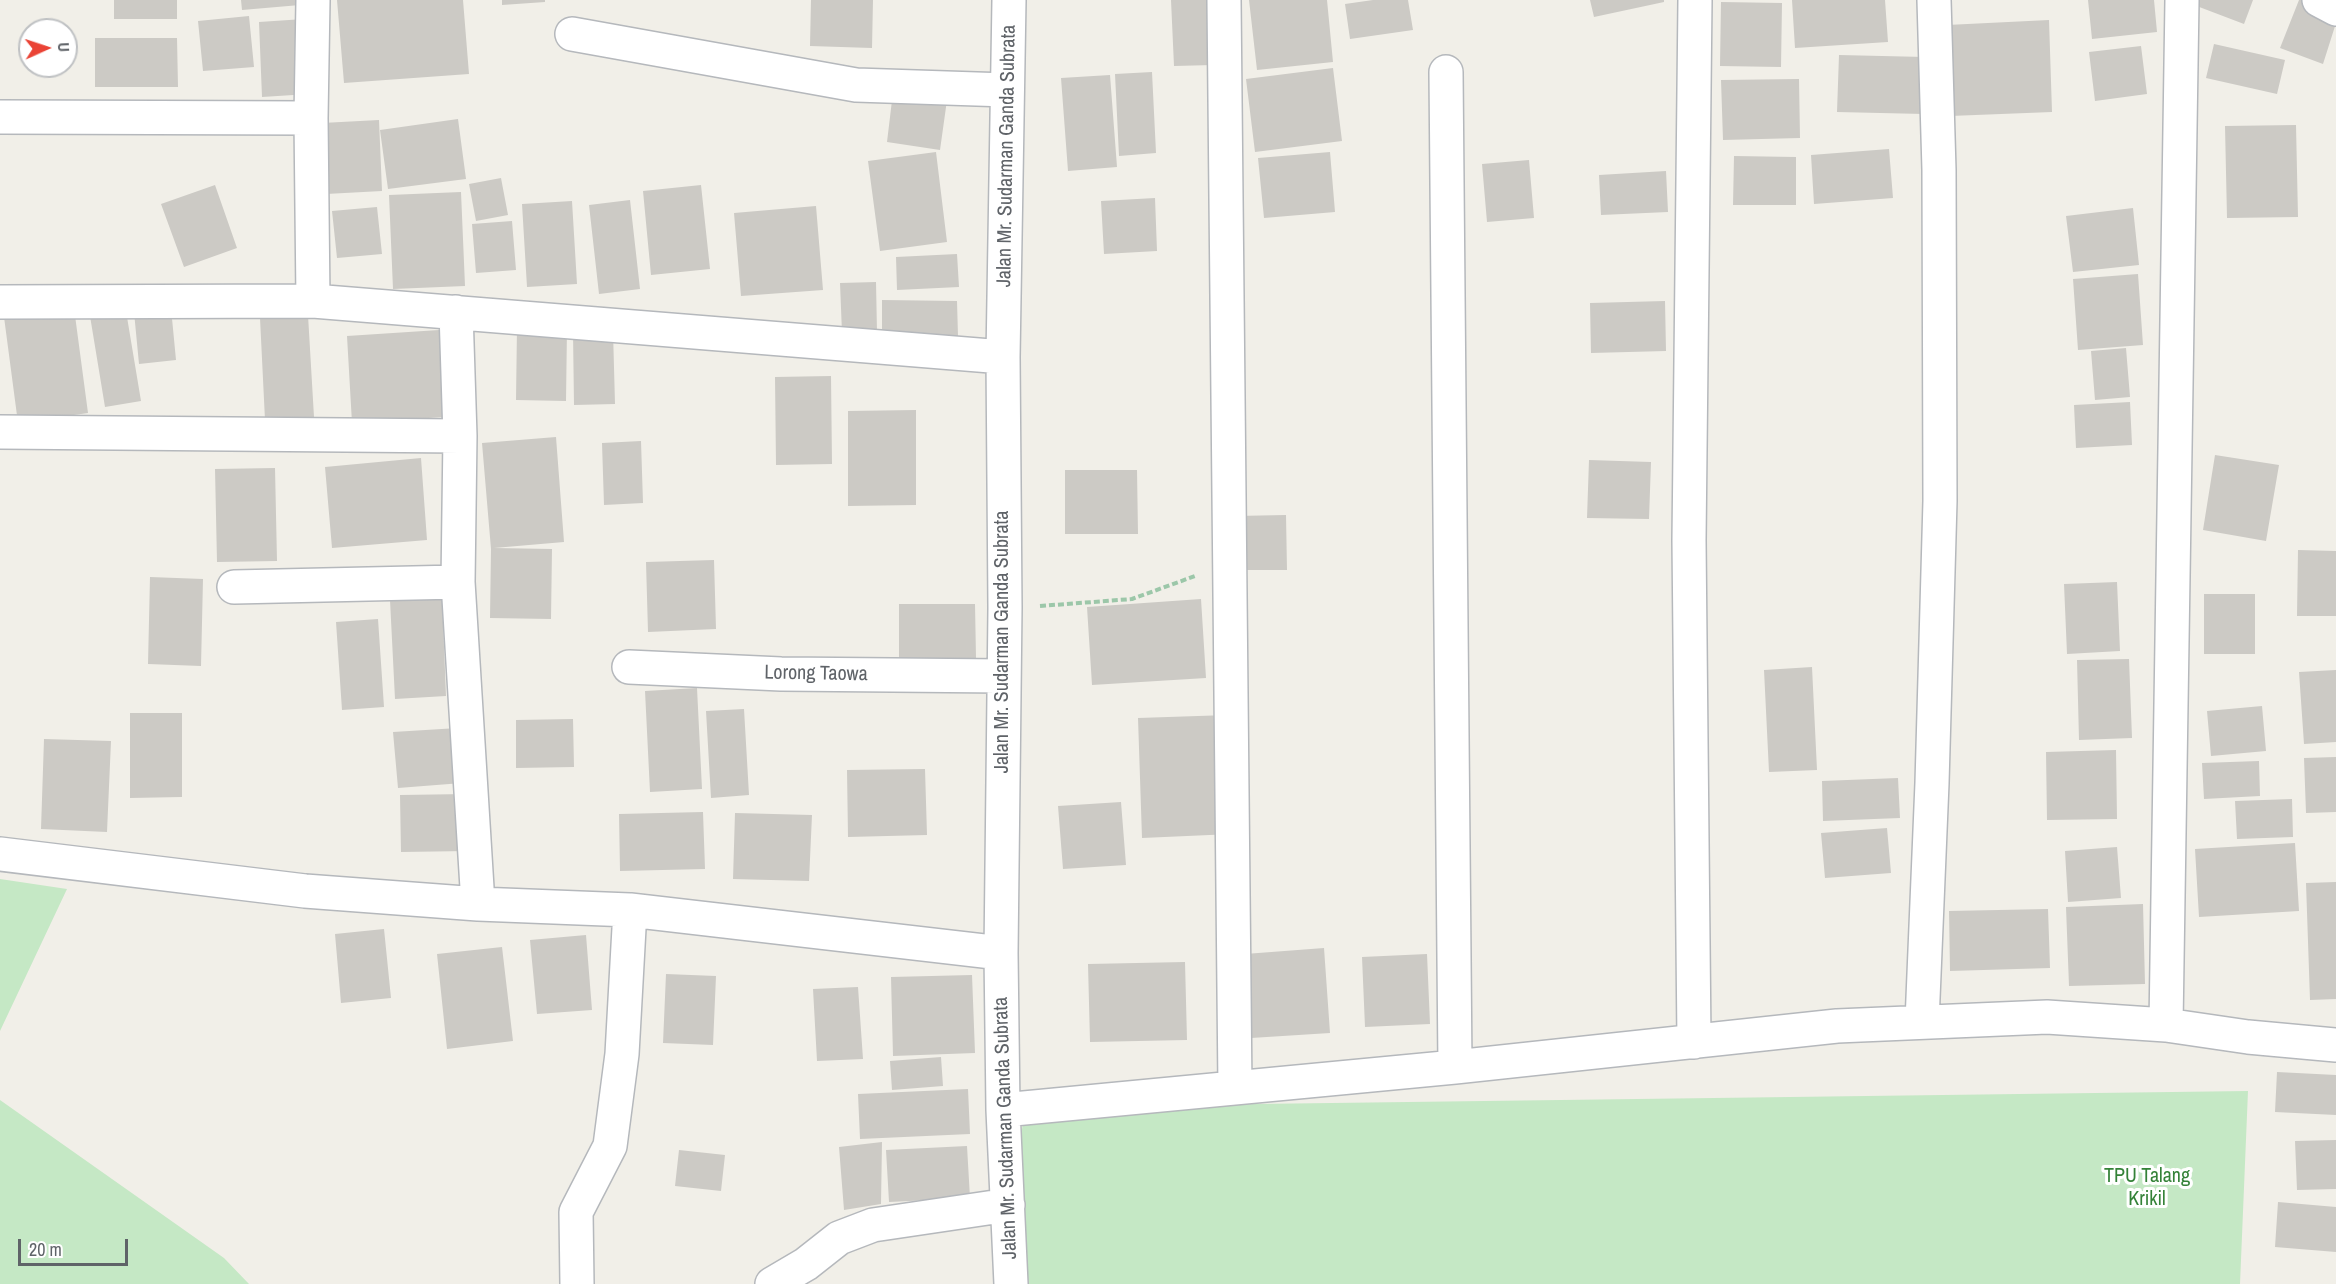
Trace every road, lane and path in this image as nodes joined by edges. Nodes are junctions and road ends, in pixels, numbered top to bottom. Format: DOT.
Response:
graph roads {
  1 [pos="313,0"];
  2 [pos="1010,0"];
  3 [pos="1224,0"];
  4 [pos="1695,0"];
  5 [pos="1934,0"];
  6 [pos="2182,0"];
  7 [pos="2319,0"];
  8 [pos="2336,9"];
  9 [pos="572,34"];
  10 [pos="1446,72"];
  11 [pos="1007,90"];
  12 [pos="0,117"];
  13 [pos="311,118"];
  14 [pos="313,301"];
  15 [pos="0,302"];
  16 [pos="456,312"];
  17 [pos="1003,357"];
  18 [pos="0,432"];
  19 [pos="460,436"];
  20 [pos="1229,574"];
  21 [pos="458,582"];
  22 [pos="234,587"];
  23 [pos="1005,608"];
  24 [pos="628,667"];
  25 [pos="1004,676"];
  26 [pos="0,854"];
  27 [pos="478,904"];
  28 [pos="630,910"];
  29 [pos="1001,953"];
  30 [pos="1922,1022"];
  31 [pos="2166,1025"];
  32 [pos="1694,1041"];
  33 [pos="2336,1045"];
  34 [pos="1455,1067"];
  35 [pos="1235,1088"];
  36 [pos="1004,1110"];
  37 [pos="1008,1205"];
  38 [pos="577,1284"];
  39 [pos="772,1284"];
  40 [pos="1011,1284"];
  1 -- 13 [label="street"];
  2 -- 11 [label="street, Jalan Mr. Sudarman Ganda Subrata"];
  3 -- 20 [label="street"];
  4 -- 32 [label="street"];
  5 -- 30 [label="street"];
  6 -- 31 [label="street"];
  7 -- 8 [label="street"];
  9 -- 11 [label="street"];
  10 -- 34 [label="street"];
  11 -- 17 [label="street, Jalan Mr. Sudarman Ganda Subrata"];
  12 -- 13 [label="street"];
  13 -- 14 [label="street"];
  14 -- 15 [label="street"];
  14 -- 16 [label="street"];
  16 -- 17 [label="street"];
  16 -- 19 [label="street"];
  17 -- 23 [label="street, Jalan Mr. Sudarman Ganda Subrata"];
  18 -- 19 [label="street"];
  19 -- 21 [label="street"];
  20 -- 23 [label="path"];
  20 -- 35 [label="street"];
  21 -- 22 [label="street"];
  21 -- 27 [label="street"];
  23 -- 25 [label="street, Jalan Mr. Sudarman Ganda Subrata"];
  24 -- 25 [label="street, Lorong Taowa"];
  25 -- 29 [label="street, Jalan Mr. Sudarman Ganda Subrata"];
  26 -- 27 [label="street"];
  27 -- 28 [label="street"];
  28 -- 29 [label="street"];
  28 -- 38 [label="street"];
  29 -- 36 [label="street, Jalan Mr. Sudarman Ganda Subrata"];
  30 -- 31 [label="street"];
  30 -- 32 [label="street"];
  31 -- 33 [label="street"];
  32 -- 34 [label="street"];
  34 -- 35 [label="street"];
  35 -- 36 [label="street"];
  36 -- 37 [label="street, Jalan Mr. Sudarman Ganda Subrata"];
  37 -- 39 [label="street"];
  37 -- 40 [label="street, Jalan Mr. Sudarman Ganda Subrata"];
}
